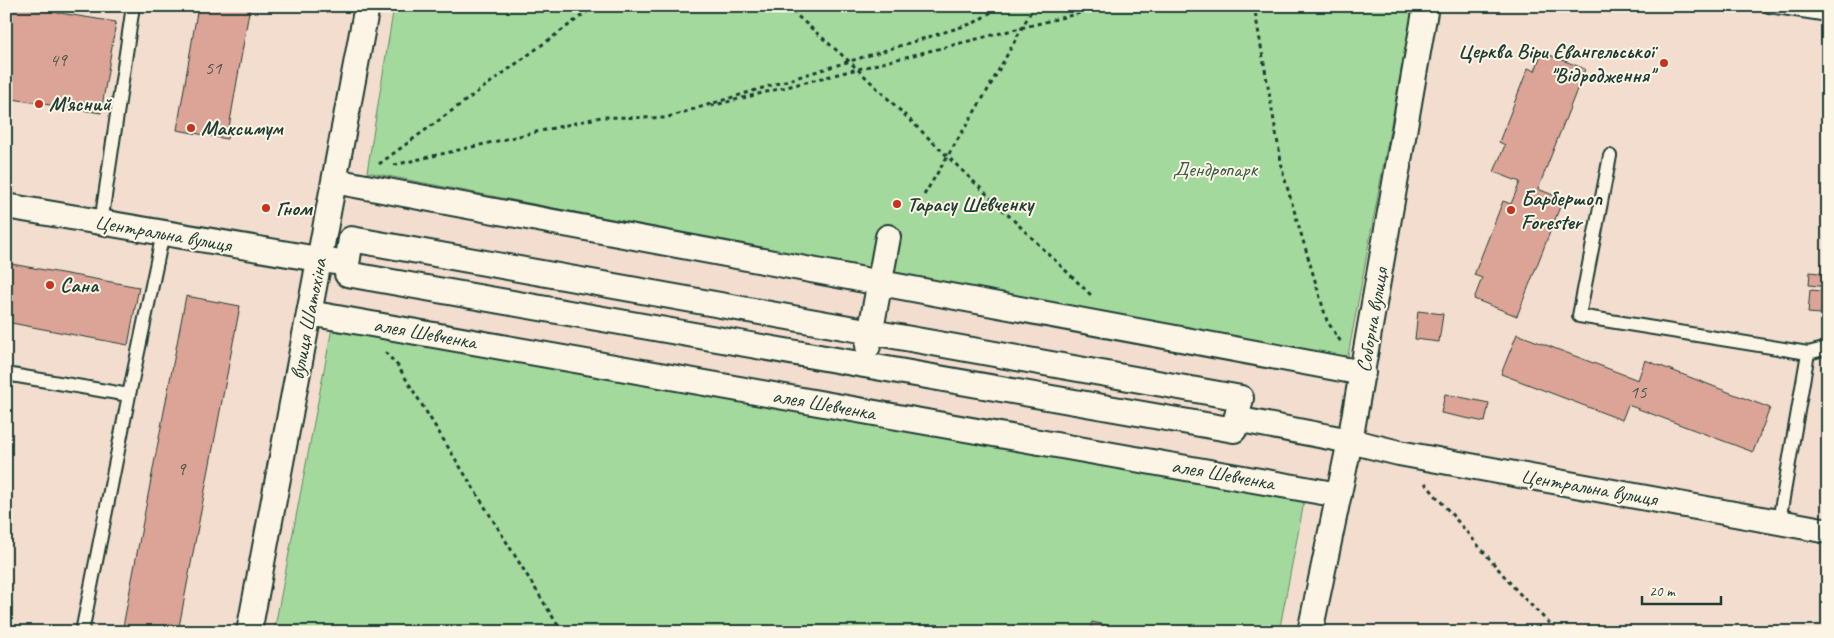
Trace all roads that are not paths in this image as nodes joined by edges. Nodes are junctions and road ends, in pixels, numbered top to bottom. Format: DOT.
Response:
graph roads {
  1 [pos="133,6"];
  2 [pos="367,6"];
  3 [pos="1426,6"];
  4 [pos="1769,6"];
  5 [pos="1828,15"];
  6 [pos="1610,156"];
  7 [pos="334,181"];
  8 [pos="6,206"];
  9 [pos="101,222"];
  10 [pos="163,233"];
  11 [pos="888,237"];
  12 [pos="319,260"];
  13 [pos="347,264"];
  14 [pos="880,283"];
  15 [pos="309,313"];
  16 [pos="871,331"];
  17 [pos="1828,348"];
  18 [pos="1808,353"];
  19 [pos="865,366"];
  20 [pos="1363,373"];
  21 [pos="6,374"];
  22 [pos="128,395"];
  23 [pos="1236,419"];
  24 [pos="1350,441"];
  25 [pos="1339,495"];
  26 [pos="1779,521"];
  27 [pos="1828,531"];
  28 [pos="82,632"];
  29 [pos="249,632"];
  30 [pos="1310,632"];
  1 -- 9 [label="lane"];
  2 -- 7 [label="street, вулиця Шатохіна"];
  3 -- 20 [label="street, Соборна вулиця"];
  4 -- 5 [label="lane"];
  6 -- 18 [label="lane"];
  7 -- 12 [label="street, вулиця Шатохіна"];
  7 -- 14 [label="street"];
  8 -- 9 [label="street, Центральна вулиця"];
  9 -- 10 [label="street, Центральна вулиця"];
  10 -- 12 [label="street, Центральна вулиця"];
  10 -- 22 [label="lane"];
  11 -- 14 [label="street"];
  12 -- 13 [label="street"];
  12 -- 15 [label="street, вулиця Шатохіна"];
  13 -- 16 [label="street"];
  13 -- 19 [label="street, алея Шевченка"];
  14 -- 16 [label="street"];
  14 -- 20 [label="street"];
  15 -- 25 [label="street, алея Шевченка"];
  15 -- 29 [label="street, вулиця Шатохіна"];
  16 -- 19 [label="street"];
  16 -- 23 [label="street"];
  17 -- 18 [label="lane"];
  18 -- 26 [label="lane"];
  19 -- 23 [label="street, алея Шевченка"];
  20 -- 24 [label="street, Соборна вулиця"];
  21 -- 22 [label="lane"];
  22 -- 28 [label="lane"];
  23 -- 24 [label="street"];
  24 -- 25 [label="street, Соборна вулиця"];
  24 -- 26 [label="street, Центральна вулиця"];
  25 -- 30 [label="street, Соборна вулиця"];
  26 -- 27 [label="street, Центральна вулиця"];
}
